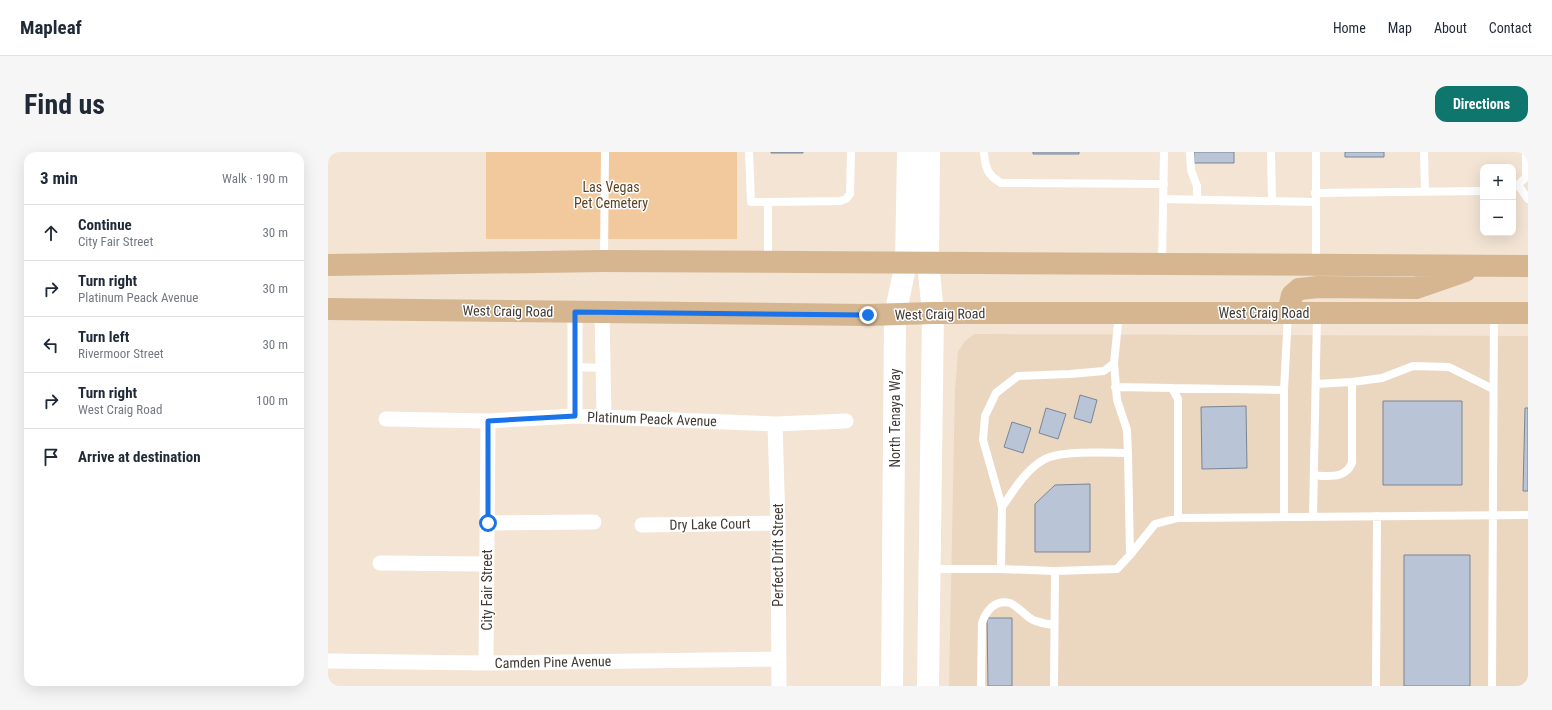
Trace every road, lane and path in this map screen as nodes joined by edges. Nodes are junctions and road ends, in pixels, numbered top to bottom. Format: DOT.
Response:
graph roads {
  1 [pos="605,152"];
  2 [pos="749,152"];
  3 [pos="851,152"];
  4 [pos="908,152"];
  5 [pos="929,152"];
  6 [pos="984,152"];
  7 [pos="1164,152"];
  8 [pos="1190,152"];
  9 [pos="1271,152"];
  10 [pos="1316,152"];
  11 [pos="1424,152"];
  12 [pos="1526,152"];
  13 [pos="1164,184"];
  14 [pos="1516,186"];
  15 [pos="1480,190"];
  16 [pos="1425,191"];
  17 [pos="1315,197"];
  18 [pos="1164,199"];
  19 [pos="1528,199"];
  20 [pos="1197,200"];
  21 [pos="1272,201"];
  22 [pos="768,202"];
  23 [pos="604,261"];
  24 [pos="768,262"];
  25 [pos="906,263"];
  26 [pos="928,263"];
  27 [pos="1162,264"];
  28 [pos="328,265"];
  29 [pos="1316,266"];
  30 [pos="1483,266"];
  31 [pos="1528,266"];
  32 [pos="328,309"];
  33 [pos="575,312"];
  34 [pos="602,313"];
  35 [pos="933,313"];
  36 [pos="1119,313"];
  37 [pos="1288,313"];
  38 [pos="1317,313"];
  39 [pos="1494,313"];
  40 [pos="1528,313"];
  41 [pos="895,315"];
  42 [pos="1114,363"];
  43 [pos="575,367"];
  44 [pos="603,368"];
  45 [pos="1352,382"];
  46 [pos="1316,384"];
  47 [pos="1115,387"];
  48 [pos="1172,388"];
  49 [pos="1493,389"];
  50 [pos="1284,390"];
  51 [pos="575,416"];
  52 [pos="604,417"];
  53 [pos="386,419"];
  54 [pos="488,421"];
  55 [pos="846,421"];
  56 [pos="775,424"];
  57 [pos="1128,453"];
  58 [pos="1314,476"];
  59 [pos="1002,507"];
  60 [pos="1493,515"];
  61 [pos="1528,515"];
  62 [pos="1377,516"];
  63 [pos="1284,517"];
  64 [pos="1313,517"];
  65 [pos="1178,518"];
  66 [pos="594,522"];
  67 [pos="488,523"];
  68 [pos="778,523"];
  69 [pos="642,525"];
  70 [pos="1130,555"];
  71 [pos="380,563"];
  72 [pos="487,564"];
  73 [pos="930,569"];
  74 [pos="1001,569"];
  75 [pos="1056,571"];
  76 [pos="1054,625"];
  77 [pos="778,659"];
  78 [pos="328,661"];
  79 [pos="486,664"];
  80 [pos="779,686"];
  81 [pos="892,686"];
  82 [pos="928,686"];
  83 [pos="981,686"];
  84 [pos="1054,686"];
  85 [pos="1376,686"];
  86 [pos="1492,686"];
  1 -- 23 [label="lane"];
  2 -- 22 [label="lane"];
  3 -- 22 [label="lane"];
  4 -- 25 [label="main road, North Tenaya Way"];
  5 -- 26 [label="main road"];
  6 -- 13 [label="lane"];
  7 -- 13 [label="lane"];
  8 -- 20 [label="lane"];
  9 -- 21 [label="lane"];
  10 -- 17 [label="lane"];
  11 -- 16 [label="lane"];
  12 -- 14 [label="lane"];
  13 -- 18 [label="lane"];
  14 -- 19 [label="lane"];
  15 -- 16 [label="lane"];
  16 -- 17 [label="lane"];
  17 -- 21 [label="lane"];
  17 -- 29 [label="lane"];
  18 -- 20 [label="lane"];
  18 -- 27 [label="lane"];
  20 -- 21 [label="lane"];
  22 -- 24 [label="lane"];
  23 -- 24 [label="main road"];
  23 -- 28 [label="main road"];
  24 -- 25 [label="main road"];
  25 -- 26 [label="main road"];
  25 -- 41 [label="main road, North Tenaya Way"];
  26 -- 27 [label="main road"];
  26 -- 35 [label="main road"];
  27 -- 29 [label="main road"];
  29 -- 30 [label="main road"];
  30 -- 31 [label="main road"];
  30 -- 37 [label="main road"];
  32 -- 33 [label="main road, West Craig Road"];
  33 -- 34 [label="main road, West Craig Road"];
  33 -- 43 [label="street"];
  34 -- 41 [label="main road, West Craig Road"];
  34 -- 44 [label="street"];
  35 -- 36 [label="main road, West Craig Road"];
  35 -- 41 [label="main road, West Craig Road"];
  35 -- 73 [label="main road"];
  36 -- 37 [label="main road, West Craig Road"];
  36 -- 42 [label="lane"];
  37 -- 38 [label="main road, West Craig Road"];
  37 -- 50 [label="lane"];
  38 -- 39 [label="main road, West Craig Road"];
  38 -- 46 [label="lane"];
  39 -- 40 [label="main road, West Craig Road"];
  39 -- 49 [label="lane"];
  41 -- 81 [label="main road, North Tenaya Way"];
  42 -- 47 [label="lane"];
  42 -- 59 [label="lane"];
  43 -- 44 [label="lane"];
  43 -- 51 [label="street"];
  44 -- 52 [label="street"];
  45 -- 46 [label="lane"];
  45 -- 49 [label="lane"];
  45 -- 58 [label="lane"];
  46 -- 58 [label="lane"];
  47 -- 48 [label="lane"];
  47 -- 57 [label="lane"];
  48 -- 50 [label="lane"];
  48 -- 65 [label="lane"];
  49 -- 60 [label="lane"];
  50 -- 63 [label="lane"];
  51 -- 52 [label="street, Platinum Peack Avenue"];
  51 -- 54 [label="street, Platinum Peack Avenue"];
  52 -- 56 [label="street, Platinum Peack Avenue"];
  53 -- 54 [label="street, Platinum Peack Avenue"];
  54 -- 67 [label="street, City Fair Street"];
  55 -- 56 [label="street, Platinum Peack Avenue"];
  56 -- 68 [label="street, Perfect Drift Street"];
  57 -- 59 [label="lane"];
  57 -- 70 [label="lane"];
  58 -- 64 [label="lane"];
  59 -- 74 [label="lane"];
  60 -- 61 [label="lane"];
  60 -- 62 [label="lane"];
  60 -- 86 [label="lane"];
  62 -- 64 [label="lane"];
  62 -- 85 [label="lane"];
  63 -- 64 [label="lane"];
  63 -- 65 [label="lane"];
  65 -- 70 [label="lane"];
  66 -- 67 [label="street"];
  67 -- 72 [label="street, City Fair Street"];
  68 -- 69 [label="street, Dry Lake Court"];
  68 -- 77 [label="street, Perfect Drift Street"];
  70 -- 75 [label="lane"];
  71 -- 72 [label="street"];
  72 -- 79 [label="street, City Fair Street"];
  73 -- 74 [label="lane"];
  73 -- 82 [label="main road"];
  74 -- 75 [label="lane"];
  75 -- 76 [label="lane"];
  76 -- 83 [label="lane"];
  76 -- 84 [label="lane"];
  77 -- 79 [label="street, Camden Pine Avenue"];
  77 -- 80 [label="street, Perfect Drift Street"];
  78 -- 79 [label="street, Camden Pine Avenue"];
}
